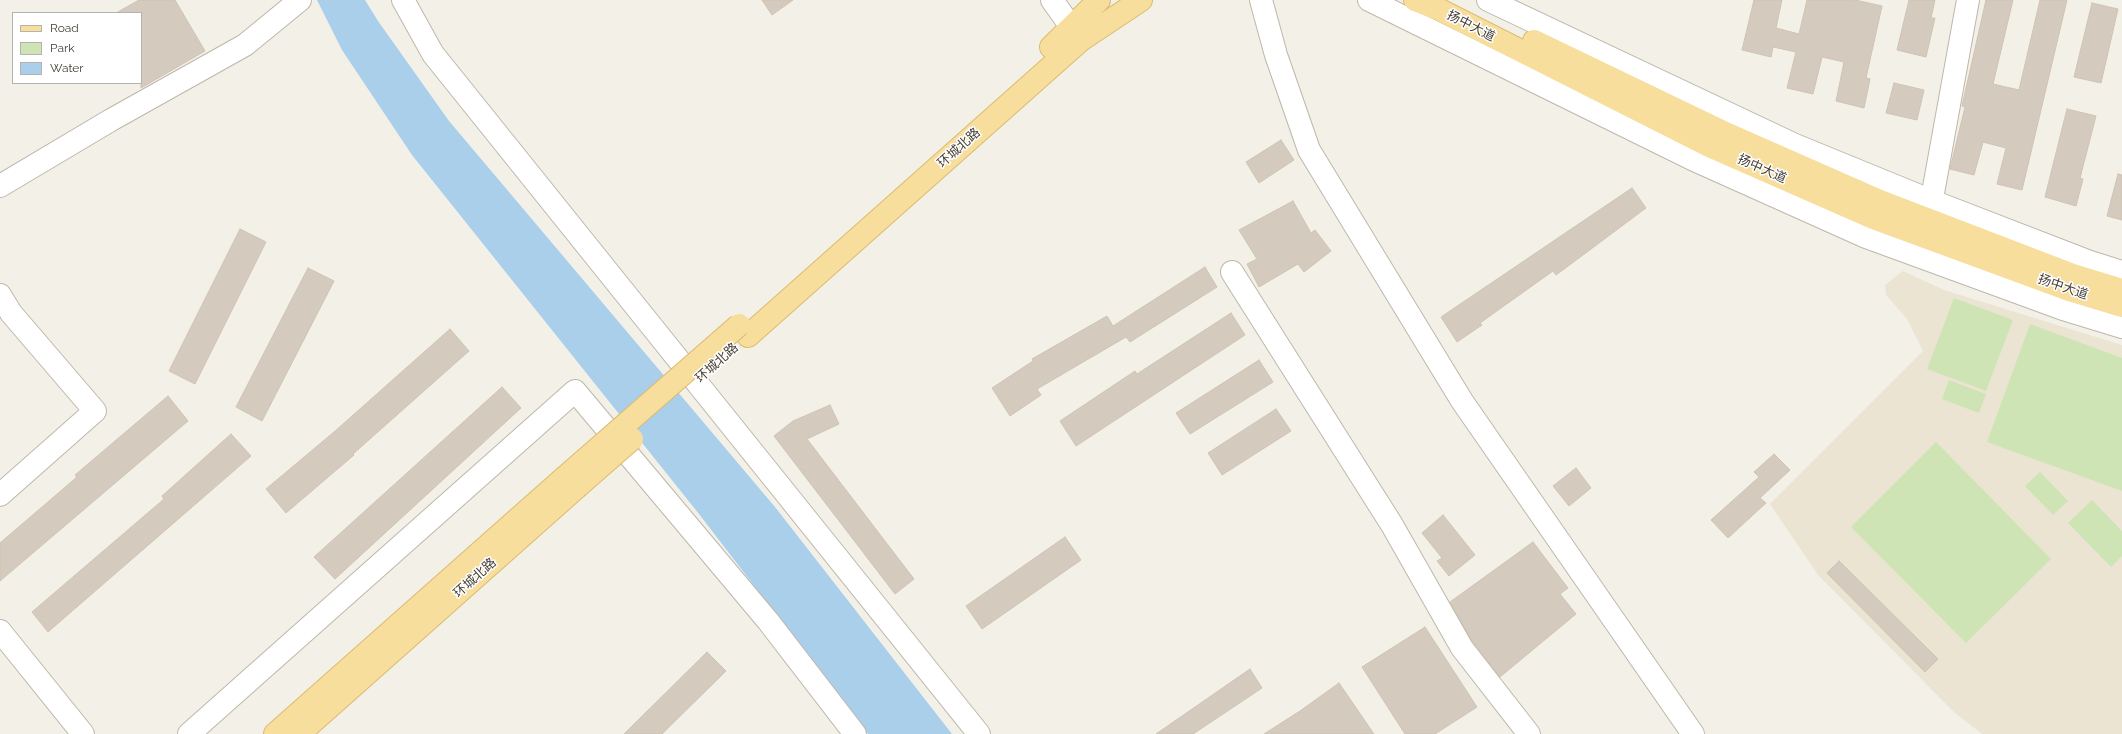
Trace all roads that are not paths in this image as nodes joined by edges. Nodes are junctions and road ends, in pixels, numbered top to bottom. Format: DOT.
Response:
graph roads {
  1 [pos="300,0"];
  2 [pos="403,0"];
  3 [pos="1052,0"];
  4 [pos="1099,0"];
  5 [pos="1140,0"];
  6 [pos="1261,0"];
  7 [pos="1370,0"];
  8 [pos="1415,0"];
  9 [pos="1450,0"];
  10 [pos="1488,0"];
  11 [pos="1968,0"];
  12 [pos="1072,28"];
  13 [pos="0,186"];
  14 [pos="1930,210"];
  15 [pos="1232,272"];
  16 [pos="2122,272"];
  17 [pos="2122,290"];
  18 [pos="0,295"];
  19 [pos="2122,306"];
  20 [pos="2122,327"];
  21 [pos="743,330"];
  22 [pos="570,483"];
  23 [pos="0,495"];
  24 [pos="0,632"];
  25 [pos="83,734"];
  26 [pos="189,734"];
  27 [pos="275,734"];
  28 [pos="299,734"];
  29 [pos="855,734"];
  30 [pos="979,734"];
  31 [pos="1529,734"];
  32 [pos="1693,734"];
  1 -- 13 [label="street"];
  2 -- 30 [label="street"];
  3 -- 12 [label="street"];
  4 -- 12 [label="main road, 环城北路"];
  5 -- 21 [label="main road, 环城北路"];
  6 -- 32 [label="street"];
  7 -- 20 [label="street"];
  8 -- 19 [label="main road, 扬中大道"];
  9 -- 14 [label="main road, 扬中大道"];
  10 -- 14 [label="street"];
  11 -- 14 [label="street"];
  12 -- 21 [label="main road, 环城北路"];
  14 -- 16 [label="street"];
  14 -- 17 [label="main road, 扬中大道"];
  15 -- 31 [label="street"];
  18 -- 23 [label="street"];
  21 -- 22 [label="main road, 环城北路, bridge"];
  22 -- 27 [label="main road, 环城北路"];
  22 -- 28 [label="main road, 环城北路"];
  24 -- 25 [label="street"];
  26 -- 29 [label="street"];
}
